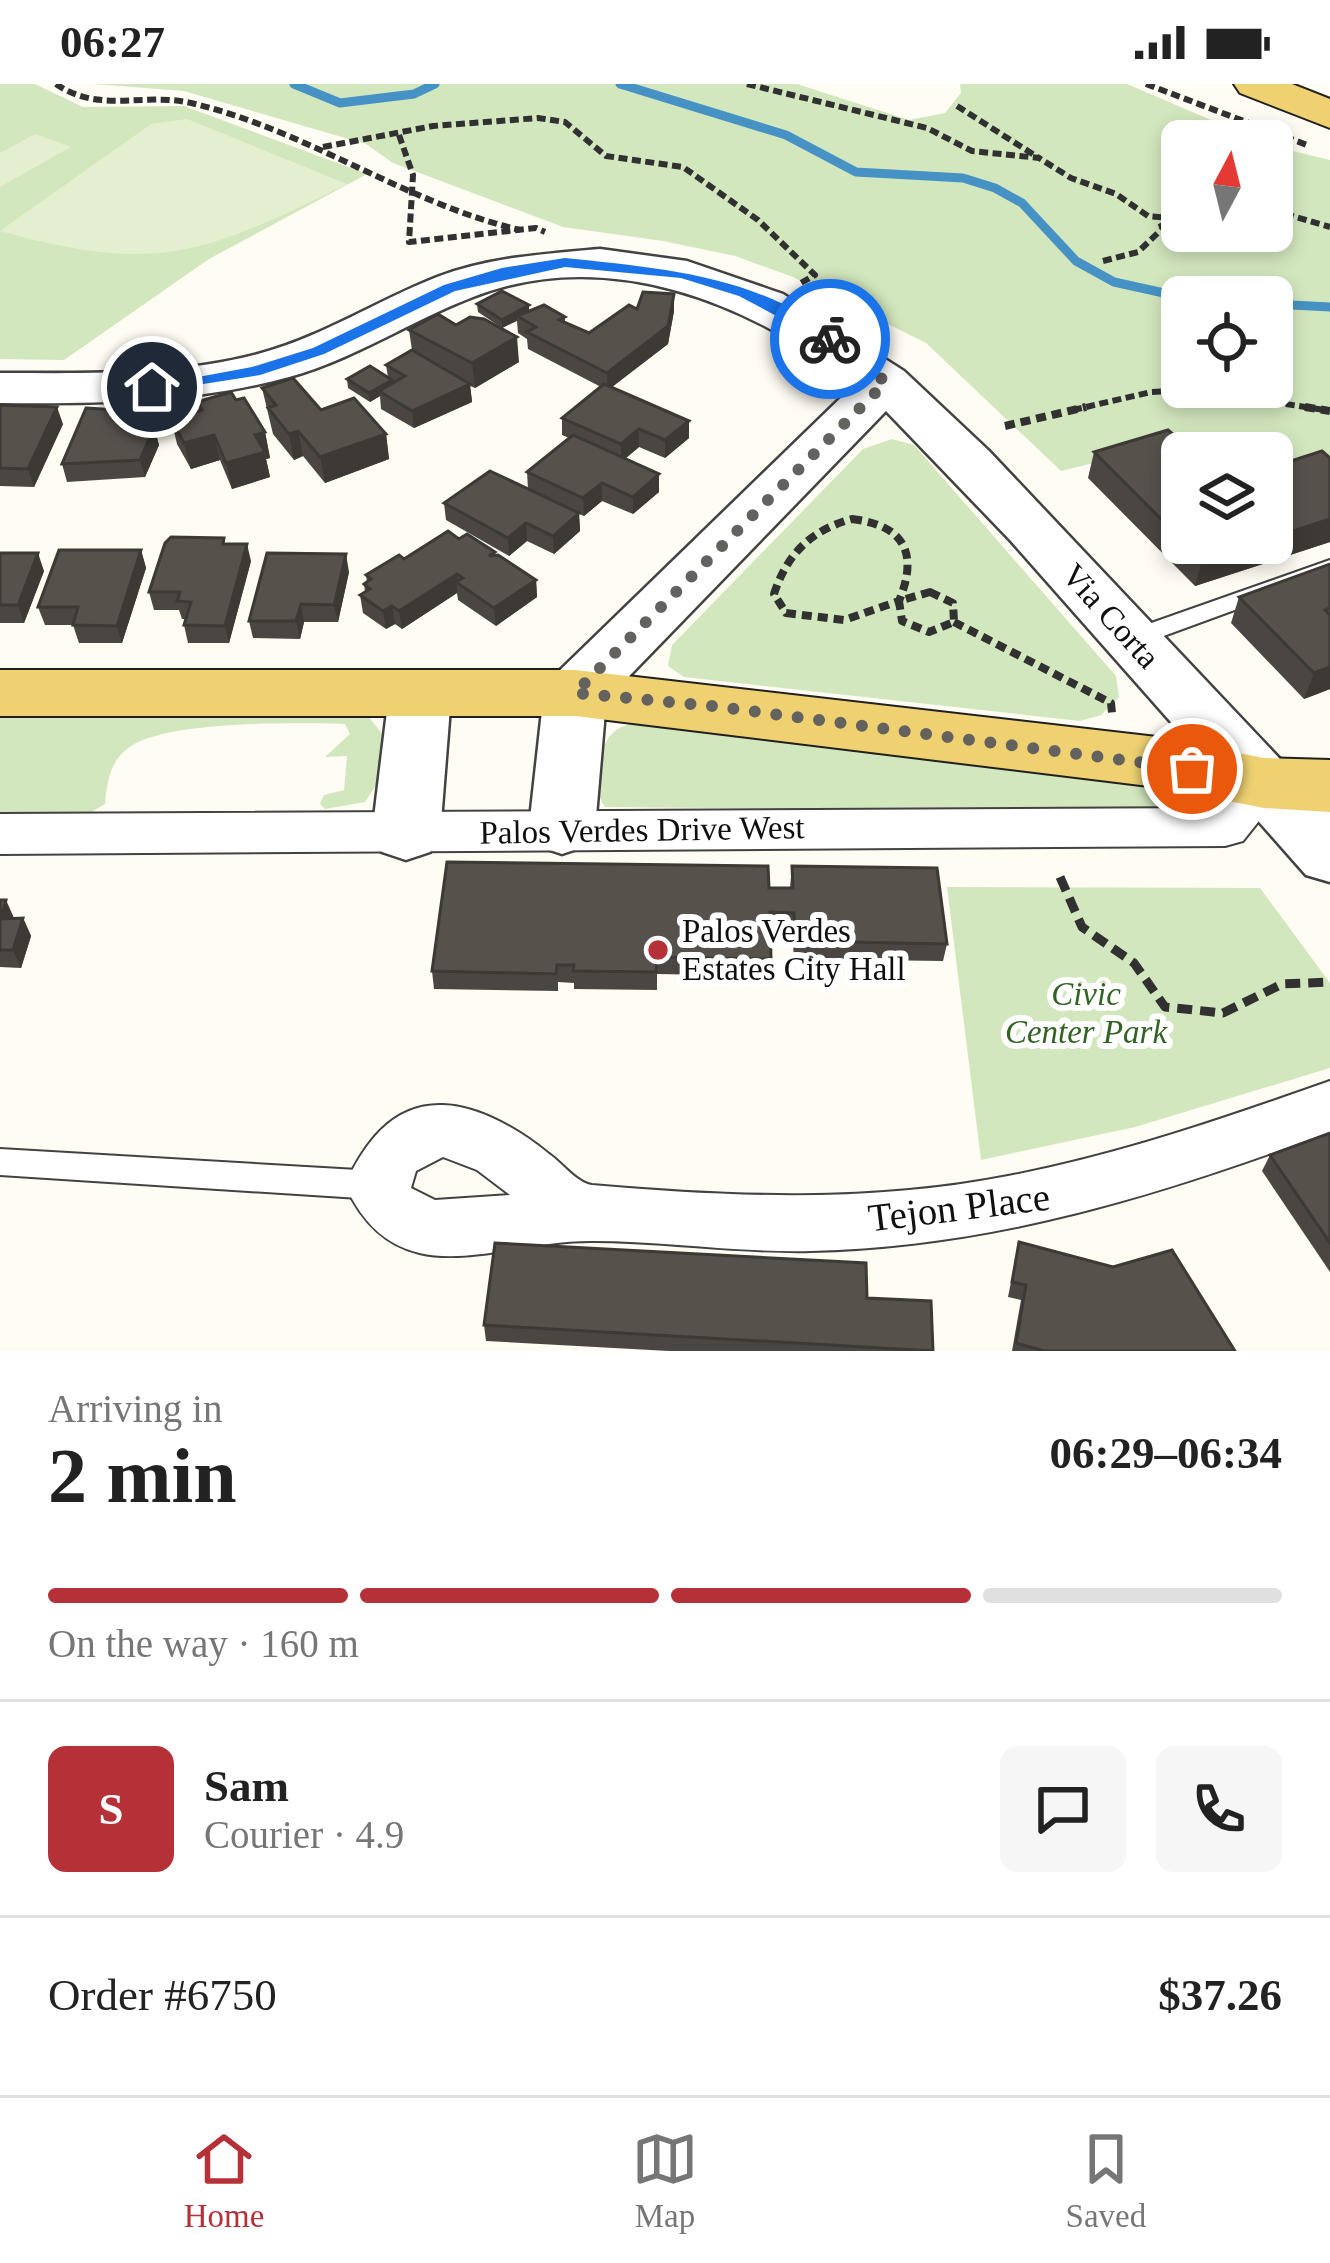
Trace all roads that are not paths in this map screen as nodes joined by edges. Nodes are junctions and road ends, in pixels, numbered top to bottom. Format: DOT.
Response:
graph roads {
  1 [pos="1255,84"];
  2 [pos="1306,84"];
  3 [pos="1330,93"];
  4 [pos="1319,130"];
  5 [pos="886,382"];
  6 [pos="0,388"];
  7 [pos="1330,567"];
  8 [pos="1131,639"];
  9 [pos="0,693"];
  10 [pos="575,693"];
  11 [pos="420,695"];
  12 [pos="1297,785"];
  13 [pos="562,828"];
  14 [pos="0,834"];
  15 [pos="406,834"];
  16 [pos="1330,856"];
  17 [pos="1330,1106"];
  18 [pos="0,1162"];
  19 [pos="375,1185"];
  20 [pos="573,1213"];
  1 -- 4 [label="main road"];
  2 -- 3 [label="main road"];
  5 -- 6 [label="street, Via Corta"];
  5 -- 8 [label="street, Via Corta"];
  5 -- 10 [label="street"];
  7 -- 8 [label="lane"];
  8 -- 12 [label="street, Via Corta"];
  9 -- 11 [label="main road"];
  10 -- 11 [label="main road"];
  10 -- 12 [label="main road"];
  10 -- 13 [label="street"];
  11 -- 15 [label="street"];
  12 -- 13 [label="street, Palos Verdes Drive West"];
  12 -- 16 [label="street, Via Corta"];
  13 -- 15 [label="street, Palos Verdes Drive West"];
  14 -- 15 [label="street, Palos Verdes Drive West"];
  17 -- 20 [label="street, Tejon Place"];
  18 -- 19 [label="lane"];
  19 -- 20 [label="street, Tejon Place"];
  19 -- 20 [label="street"];
}
